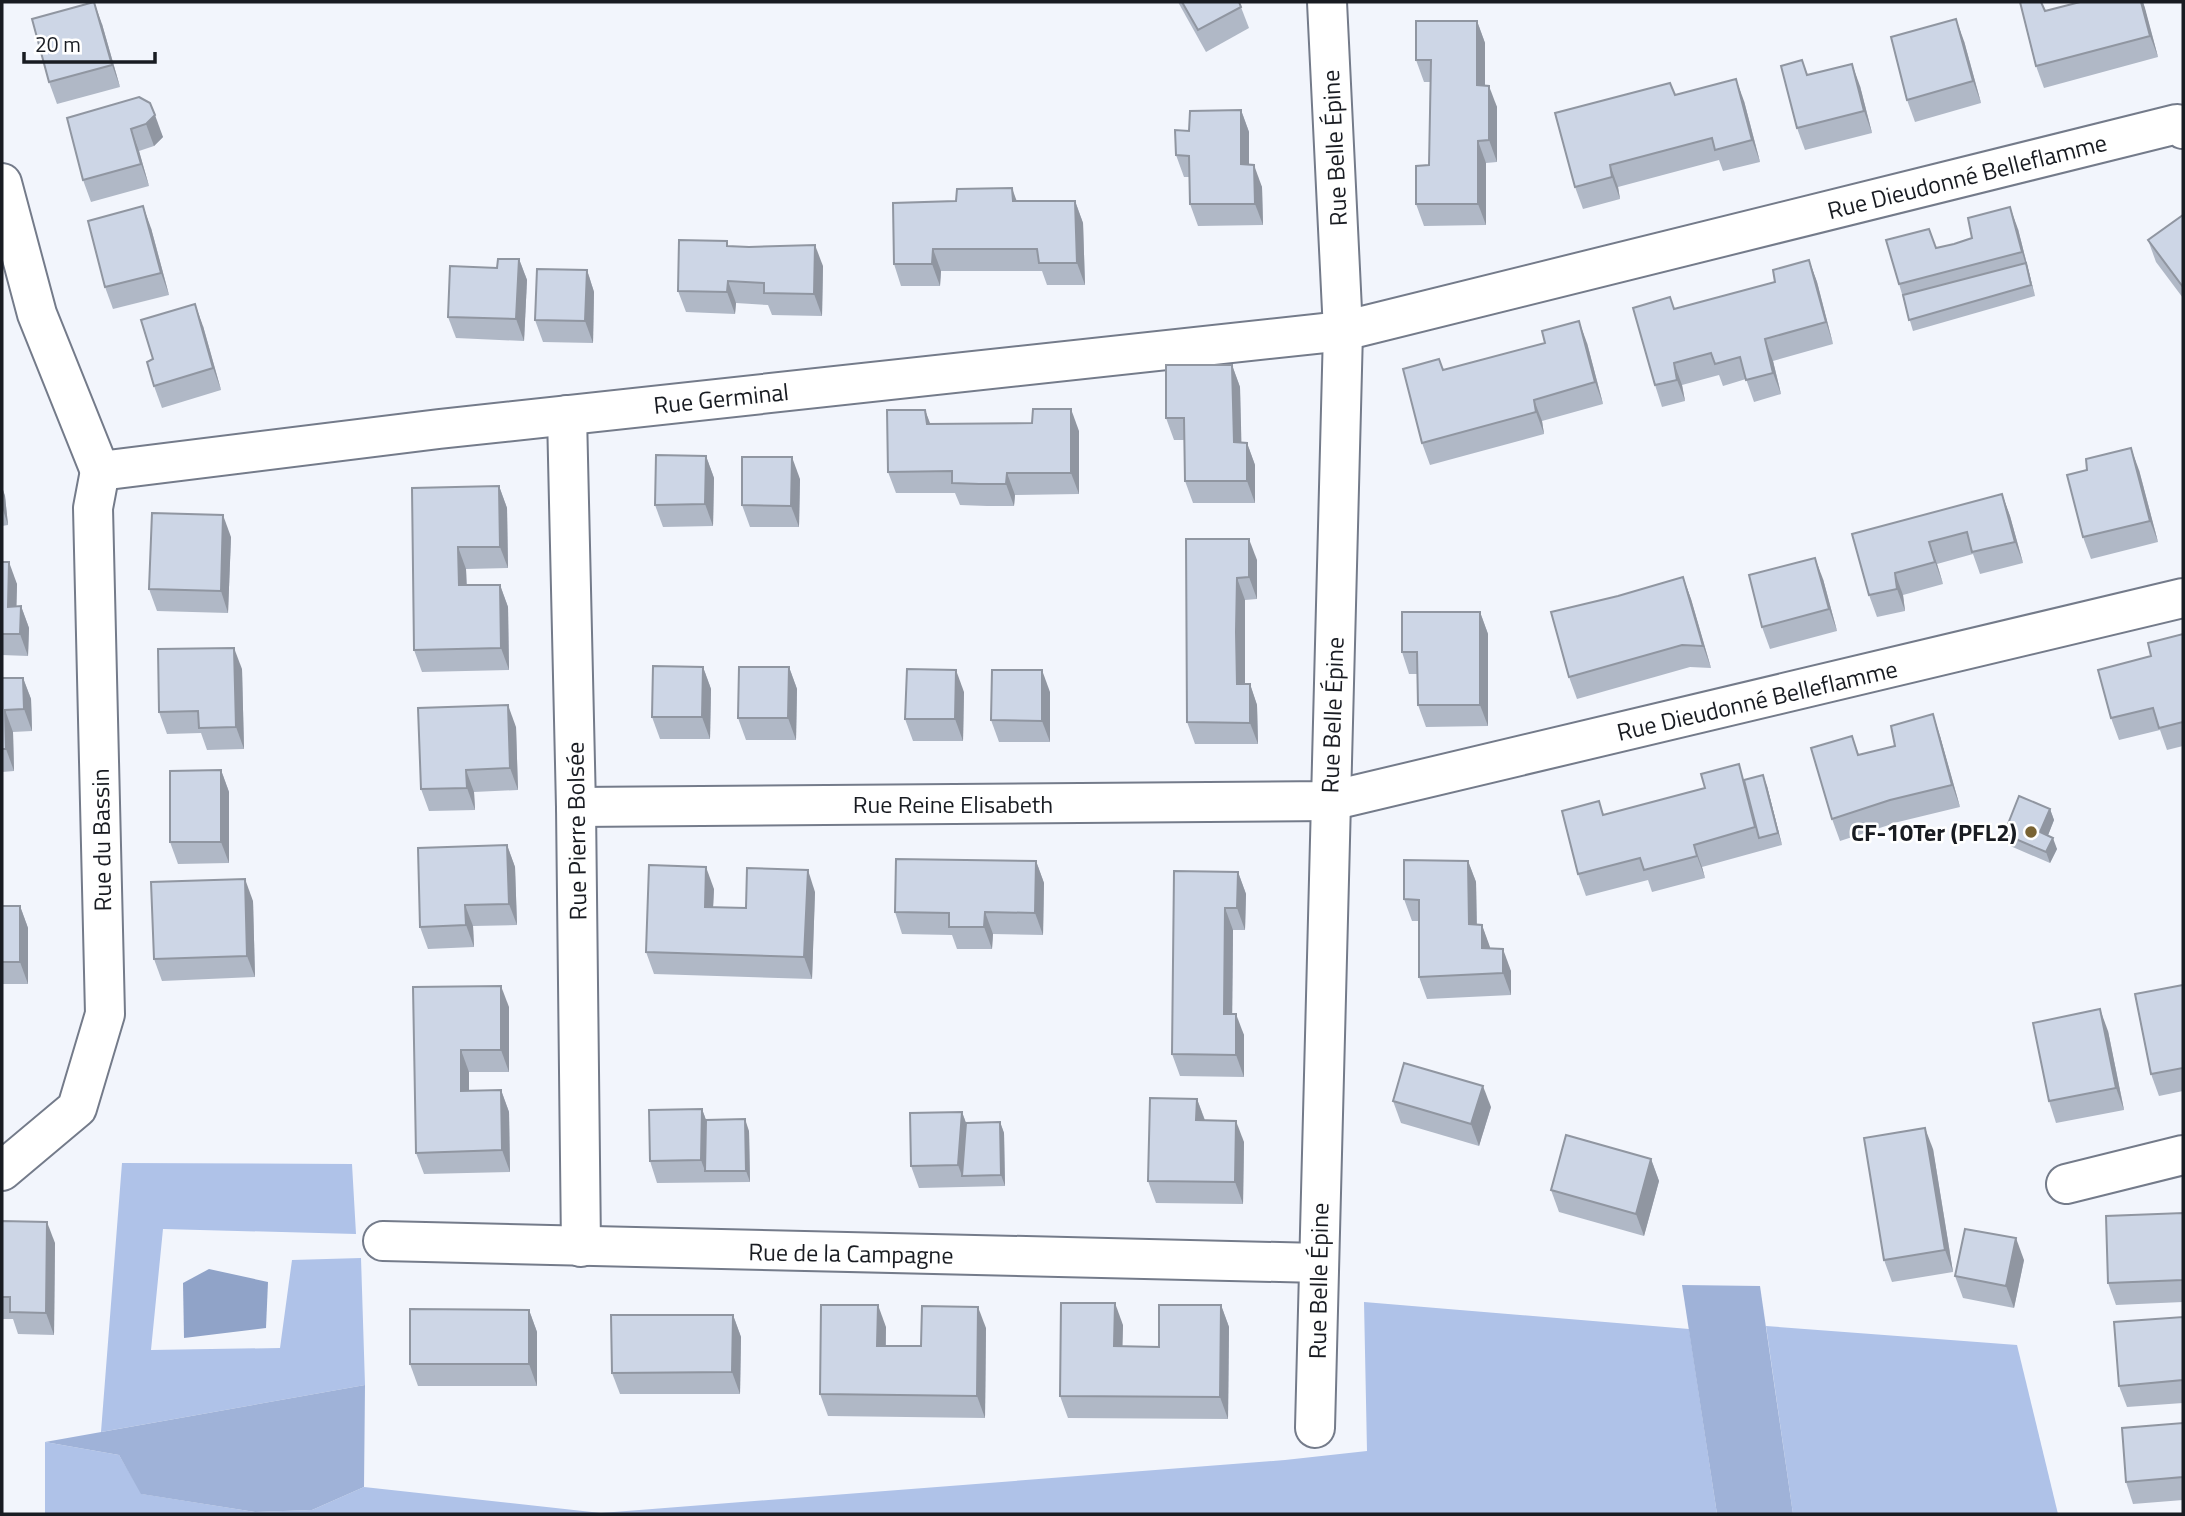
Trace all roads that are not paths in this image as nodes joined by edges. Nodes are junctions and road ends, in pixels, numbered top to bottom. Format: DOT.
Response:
graph roads {
  1 [pos="1327,2"];
  2 [pos="2183,129"];
  3 [pos="2,183"];
  4 [pos="1343,331"];
  5 [pos="567,415"];
  6 [pos="100,471"];
  7 [pos="2183,598"];
  8 [pos="1330,801"];
  9 [pos="576,807"];
  10 [pos="2183,1155"];
  11 [pos="2,1171"];
  12 [pos="2066,1184"];
  13 [pos="383,1241"];
  14 [pos="581,1247"];
  15 [pos="1319,1263"];
  16 [pos="1315,1428"];
  1 -- 4 [label="street, Rue Belle Épine"];
  2 -- 4 [label="street, Rue Dieudonné Belleflamme"];
  3 -- 6 [label="street"];
  4 -- 5 [label="street, Rue Germinal"];
  4 -- 8 [label="street, Rue Belle Épine"];
  5 -- 6 [label="street, Rue Germinal"];
  5 -- 9 [label="street, Rue Pierre Bolsée"];
  6 -- 11 [label="street, Rue du Bassin"];
  7 -- 8 [label="street, Rue Dieudonné Belleflamme"];
  8 -- 9 [label="street, Rue Reine Elisabeth"];
  8 -- 15 [label="street, Rue Belle Épine"];
  9 -- 14 [label="street, Rue Pierre Bolsée"];
  10 -- 12 [label="street"];
  13 -- 14 [label="street, Rue de la Campagne"];
  14 -- 15 [label="street, Rue de la Campagne"];
  15 -- 16 [label="street, Rue Belle Épine"];
}
